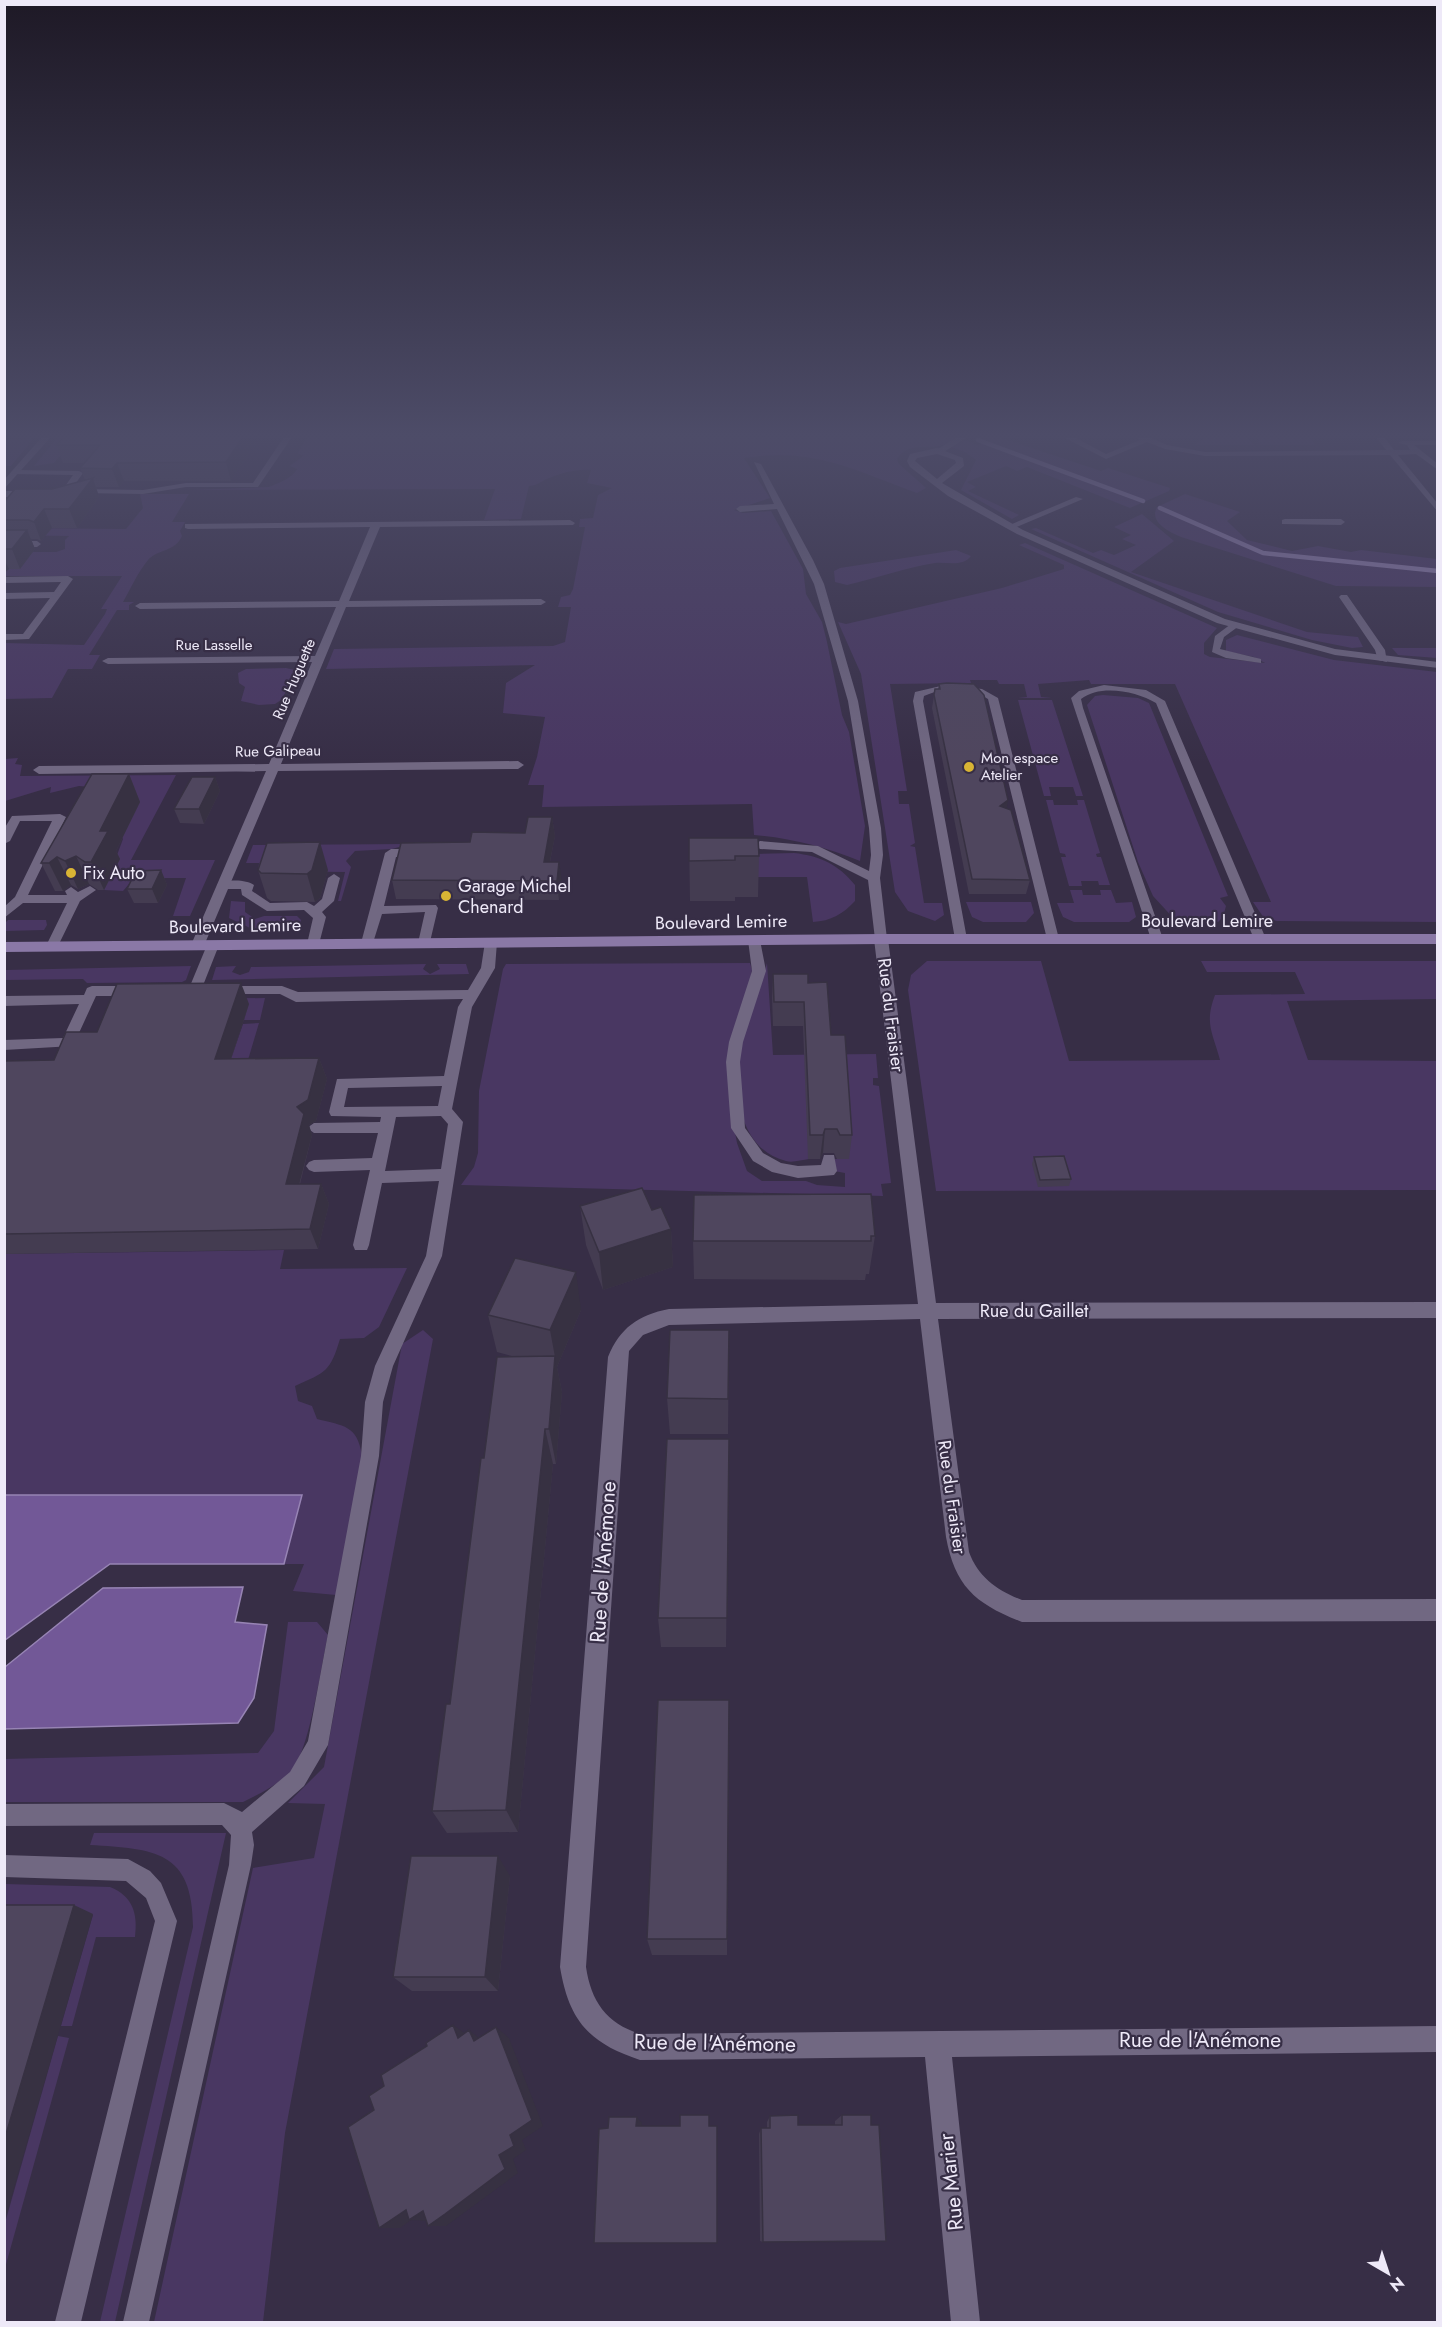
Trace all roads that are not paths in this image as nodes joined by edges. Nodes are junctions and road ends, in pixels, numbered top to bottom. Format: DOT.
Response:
graph roads {
  1 [pos="367,546"];
  2 [pos="799,546"];
  3 [pos="1050,546"];
  4 [pos="4,579"];
  5 [pos="56,595"];
  6 [pos="4,596"];
  7 [pos="1344,597"];
  8 [pos="541,602"];
  9 [pos="342,605"];
  10 [pos="140,606"];
  11 [pos="1234,626"];
  12 [pos="4,637"];
  13 [pos="321,659"];
  14 [pos="1383,660"];
  15 [pos="108,661"];
  16 [pos="1257,661"];
  17 [pos="1437,665"];
  18 [pos="518,765"];
  19 [pos="273,767"];
  20 [pos="39,770"];
  21 [pos="4,841"];
  22 [pos="760,845"];
  23 [pos="428,853"];
  24 [pos="334,878"];
  25 [pos="874,878"];
  26 [pos="223,885"];
  27 [pos="90,890"];
  28 [pos="73,895"];
  29 [pos="20,899"];
  30 [pos="377,910"];
  31 [pos="314,912"];
  32 [pos="4,914"];
  33 [pos="881,939"];
  34 [pos="961,939"];
  35 [pos="1053,939"];
  36 [pos="1158,939"];
  37 [pos="1260,939"];
  38 [pos="1437,939"];
  39 [pos="754,940"];
  40 [pos="491,942"];
  41 [pos="368,943"];
  42 [pos="424,943"];
  43 [pos="313,944"];
  44 [pos="198,945"];
  45 [pos="213,945"];
  46 [pos="52,946"];
  47 [pos="4,947"];
  48 [pos="147,990"];
  49 [pos="167,990"];
  50 [pos="195,990"];
  51 [pos="472,994"];
  52 [pos="88,999"];
  53 [pos="4,1001"];
  54 [pos="4,1045"];
  55 [pos="450,1081"];
  56 [pos="444,1111"];
  57 [pos="388,1119"];
  58 [pos="314,1128"];
  59 [pos="829,1159"];
  60 [pos="314,1166"];
  61 [pos="377,1171"];
  62 [pos="818,1172"];
  63 [pos="447,1175"];
  64 [pos="840,1179"];
  65 [pos="361,1245"];
  66 [pos="1437,1310"];
  67 [pos="930,1311"];
  68 [pos="634,1330"];
  69 [pos="1437,1610"];
  70 [pos="4,1815"];
  71 [pos="240,1827"];
  72 [pos="4,1866"];
  73 [pos="1437,2038"];
  74 [pos="937,2042"];
  75 [pos="68,2322"];
  76 [pos="136,2322"];
  77 [pos="966,2322"];
  1 -- 9 [label="street, Rue Huguette"];
  2 -- 25 [label="lane"];
  3 -- 11 [label="street"];
  4 -- 5 [label="lane"];
  5 -- 6 [label="lane"];
  5 -- 12 [label="lane"];
  7 -- 14 [label="lane"];
  8 -- 9 [label="street"];
  9 -- 10 [label="street"];
  9 -- 13 [label="street, Rue Huguette"];
  11 -- 14 [label="street"];
  11 -- 16 [label="lane"];
  13 -- 15 [label="street, Rue Lasselle"];
  13 -- 19 [label="street, Rue Huguette"];
  14 -- 17 [label="street"];
  18 -- 19 [label="street, Rue Galipeau"];
  19 -- 20 [label="street, Rue Galipeau"];
  19 -- 26 [label="street, Rue Huguette"];
  21 -- 29 [label="lane"];
  22 -- 25 [label="lane"];
  23 -- 30 [label="lane"];
  24 -- 31 [label="lane"];
  25 -- 33 [label="lane"];
  26 -- 31 [label="lane"];
  26 -- 44 [label="street, Rue Huguette"];
  27 -- 28 [label="lane"];
  28 -- 29 [label="lane"];
  28 -- 46 [label="lane"];
  29 -- 32 [label="lane"];
  30 -- 41 [label="lane"];
  30 -- 42 [label="lane"];
  31 -- 43 [label="lane"];
  33 -- 34 [label="main road, Boulevard Lemire"];
  33 -- 39 [label="main road, Boulevard Lemire"];
  33 -- 67 [label="street, Rue du Fraisier"];
  34 -- 35 [label="main road, Boulevard Lemire"];
  34 -- 35 [label="lane"];
  35 -- 36 [label="main road, Boulevard Lemire"];
  36 -- 37 [label="main road, Boulevard Lemire"];
  36 -- 37 [label="lane"];
  37 -- 38 [label="main road, Boulevard Lemire"];
  39 -- 40 [label="main road, Boulevard Lemire"];
  39 -- 62 [label="lane"];
  40 -- 42 [label="main road, Boulevard Lemire"];
  40 -- 51 [label="lane"];
  41 -- 42 [label="main road, Boulevard Lemire"];
  41 -- 43 [label="main road, Boulevard Lemire"];
  43 -- 45 [label="main road, Boulevard Lemire"];
  44 -- 45 [label="main road, Boulevard Lemire"];
  44 -- 46 [label="main road, Boulevard Lemire"];
  45 -- 50 [label="lane"];
  46 -- 47 [label="main road, Boulevard Lemire"];
  48 -- 52 [label="lane"];
  49 -- 50 [label="lane"];
  50 -- 51 [label="lane"];
  51 -- 55 [label="lane"];
  52 -- 53 [label="lane"];
  52 -- 54 [label="lane"];
  55 -- 56 [label="lane"];
  55 -- 57 [label="lane"];
  56 -- 57 [label="lane"];
  56 -- 63 [label="lane"];
  57 -- 58 [label="lane"];
  57 -- 61 [label="lane"];
  59 -- 62 [label="lane"];
  60 -- 61 [label="lane"];
  61 -- 63 [label="lane"];
  61 -- 65 [label="lane"];
  62 -- 64 [label="lane"];
  63 -- 71 [label="lane"];
  66 -- 67 [label="street, Rue du Gaillet"];
  67 -- 68 [label="street, Rue du Gaillet"];
  67 -- 69 [label="street, Rue du Fraisier"];
  68 -- 74 [label="street, Rue de l'Anémone"];
  70 -- 71 [label="lane"];
  71 -- 76 [label="lane"];
  72 -- 75 [label="lane"];
  73 -- 74 [label="street, Rue de l'Anémone"];
  74 -- 77 [label="street, Rue Marier"];
}
